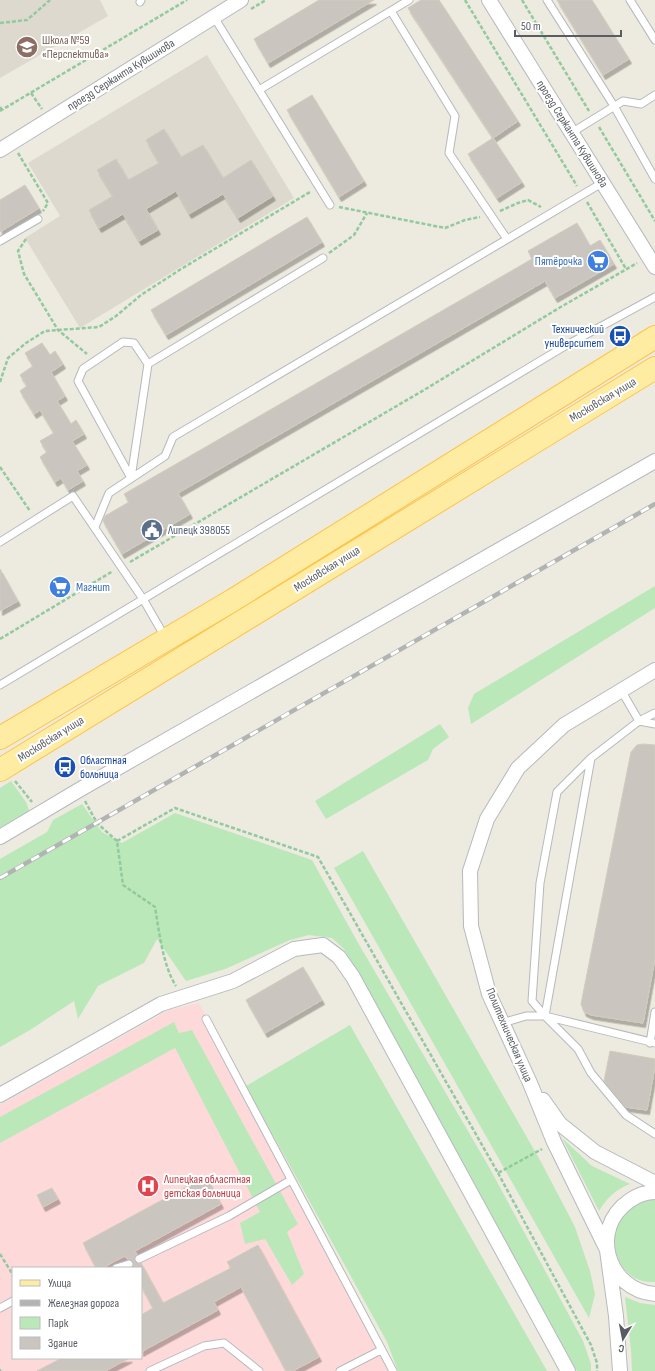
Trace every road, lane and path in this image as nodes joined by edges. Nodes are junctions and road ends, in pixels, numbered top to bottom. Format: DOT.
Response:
graph roads {
  1 [pos="50,0"];
  2 [pos="187,0"];
  3 [pos="242,0"];
  4 [pos="409,0"];
  5 [pos="465,0"];
  6 [pos="489,0"];
  7 [pos="546,0"];
  8 [pos="630,0"];
  9 [pos="391,11"];
  10 [pos="214,17"];
  11 [pos="0,23"];
  12 [pos="655,40"];
  13 [pos="259,90"];
  14 [pos="655,95"];
  15 [pos="614,106"];
  16 [pos="0,107"];
  17 [pos="1,111"];
  18 [pos="571,133"];
  19 [pos="16,149"];
  20 [pos="0,150"];
  21 [pos="655,179"];
  22 [pos="602,183"];
  23 [pos="319,186"];
  24 [pos="582,195"];
  25 [pos="330,205"];
  26 [pos="553,212"];
  27 [pos="367,214"];
  28 [pos="491,214"];
  29 [pos="38,218"];
  30 [pos="507,239"];
  31 [pos="0,241"];
  32 [pos="322,258"];
  33 [pos="652,262"];
  34 [pos="626,269"];
  35 [pos="655,297"];
  36 [pos="58,330"];
  37 [pos="655,337"];
  38 [pos="95,360"];
  39 [pos="148,364"];
  40 [pos="655,368"];
  41 [pos="0,382"];
  42 [pos="655,461"];
  43 [pos="0,467"];
  44 [pos="131,478"];
  45 [pos="36,520"];
  46 [pos="95,528"];
  47 [pos="0,542"];
  48 [pos="121,567"];
  49 [pos="143,599"];
  50 [pos="0,639"];
  51 [pos="166,639"];
  52 [pos="655,670"];
  53 [pos="0,685"];
  54 [pos="621,690"];
  55 [pos="655,713"];
  56 [pos="639,721"];
  57 [pos="655,724"];
  58 [pos="0,738"];
  59 [pos="591,758"];
  60 [pos="2,769"];
  61 [pos="79,790"];
  62 [pos="40,813"];
  63 [pos="0,837"];
  64 [pos="184,997"];
  65 [pos="655,1012"];
  66 [pos="545,1016"];
  67 [pos="206,1019"];
  68 [pos="502,1023"];
  69 [pos="652,1043"];
  70 [pos="530,1083"];
  71 [pos="0,1095"];
  72 [pos="655,1130"];
  73 [pos="655,1134"];
  74 [pos="498,1173"];
  75 [pos="291,1180"];
  76 [pos="655,1183"];
  77 [pos="655,1192"];
  78 [pos="607,1250"];
  79 [pos="0,1254"];
  80 [pos="139,1259"];
  81 [pos="129,1264"];
  82 [pos="119,1267"];
  83 [pos="12,1273"];
  84 [pos="655,1294"];
  85 [pos="12,1302"];
  86 [pos="0,1308"];
  87 [pos="381,1350"];
  88 [pos="150,1371"];
  89 [pos="259,1371"];
  90 [pos="340,1371"];
  91 [pos="393,1371"];
  92 [pos="568,1371"];
  93 [pos="597,1371"];
  94 [pos="620,1371"];
  1 -- 11 [label="path"];
  2 -- 17 [label="path"];
  3 -- 10 [label="street, проезд Сержанта Кувшинова"];
  4 -- 9 [label="lane"];
  5 -- 24 [label="path"];
  6 -- 18 [label="street, проезд Сержанта Кувшинова"];
  7 -- 15 [label="lane"];
  8 -- 12 [label="lane"];
  9 -- 13 [label="lane"];
  9 -- 28 [label="lane"];
  10 -- 13 [label="lane"];
  10 -- 20 [label="street, проезд Сержанта Кувшинова"];
  13 -- 23 [label="lane"];
  14 -- 15 [label="lane"];
  15 -- 18 [label="lane"];
  15 -- 21 [label="lane"];
  16 -- 17 [label="path"];
  18 -- 22 [label="street, проезд Сержанта Кувшинова"];
  19 -- 29 [label="path"];
  22 -- 24 [label="lane"];
  22 -- 33 [label="street, проезд Сержанта Кувшинова"];
  23 -- 25 [label="lane"];
  23 -- 36 [label="path"];
  24 -- 26 [label="lane"];
  24 -- 34 [label="path"];
  25 -- 27 [label="path"];
  26 -- 28 [label="path"];
  26 -- 30 [label="lane"];
  27 -- 28 [label="path"];
  27 -- 32 [label="path"];
  28 -- 30 [label="lane"];
  29 -- 31 [label="lane"];
  29 -- 36 [label="path"];
  30 -- 44 [label="lane"];
  32 -- 39 [label="lane"];
  33 -- 34 [label="path"];
  34 -- 48 [label="path"];
  35 -- 49 [label="lane"];
  36 -- 38 [label="path"];
  36 -- 41 [label="path"];
  37 -- 51 [label="main road, Московская улица"];
  38 -- 39 [label="lane"];
  38 -- 44 [label="lane"];
  39 -- 44 [label="lane"];
  40 -- 60 [label="main road, Московская улица"];
  42 -- 61 [label="street"];
  43 -- 45 [label="path"];
  44 -- 46 [label="lane"];
  45 -- 46 [label="lane"];
  45 -- 47 [label="lane"];
  46 -- 48 [label="lane"];
  48 -- 49 [label="lane"];
  48 -- 50 [label="path"];
  49 -- 51 [label="lane"];
  49 -- 53 [label="lane"];
  51 -- 58 [label="main road, Московская улица"];
  52 -- 54 [label="street, Политехническая улица"];
  54 -- 56 [label="lane"];
  54 -- 68 [label="street, Политехническая улица"];
  55 -- 56 [label="lane"];
  56 -- 57 [label="lane"];
  56 -- 59 [label="lane"];
  59 -- 66 [label="lane"];
  59 -- 66 [label="lane"];
  60 -- 62 [label="path"];
  61 -- 62 [label="street"];
  61 -- 64 [label="path"];
  62 -- 63 [label="street"];
  64 -- 71 [label="street"];
  64 -- 92 [label="street"];
  65 -- 69 [label="lane"];
  66 -- 68 [label="lane"];
  66 -- 69 [label="lane"];
  66 -- 73 [label="lane"];
  67 -- 75 [label="lane"];
  68 -- 70 [label="street, Политехническая улица"];
  70 -- 76 [label="street"];
  70 -- 78 [label="street, Политехническая улица"];
  72 -- 73 [label="lane"];
  74 -- 93 [label="path"];
  75 -- 80 [label="lane"];
  75 -- 87 [label="lane"];
  77 -- 78 [label="street"];
  78 -- 84 [label="street"];
  78 -- 94 [label="street, Политехническая улица"];
  79 -- 83 [label="path"];
  81 -- 82 [label="lane"];
  85 -- 86 [label="lane"];
  87 -- 90 [label="lane"];
  87 -- 91 [label="lane"];
  88 -- 89 [label="lane"];
}
